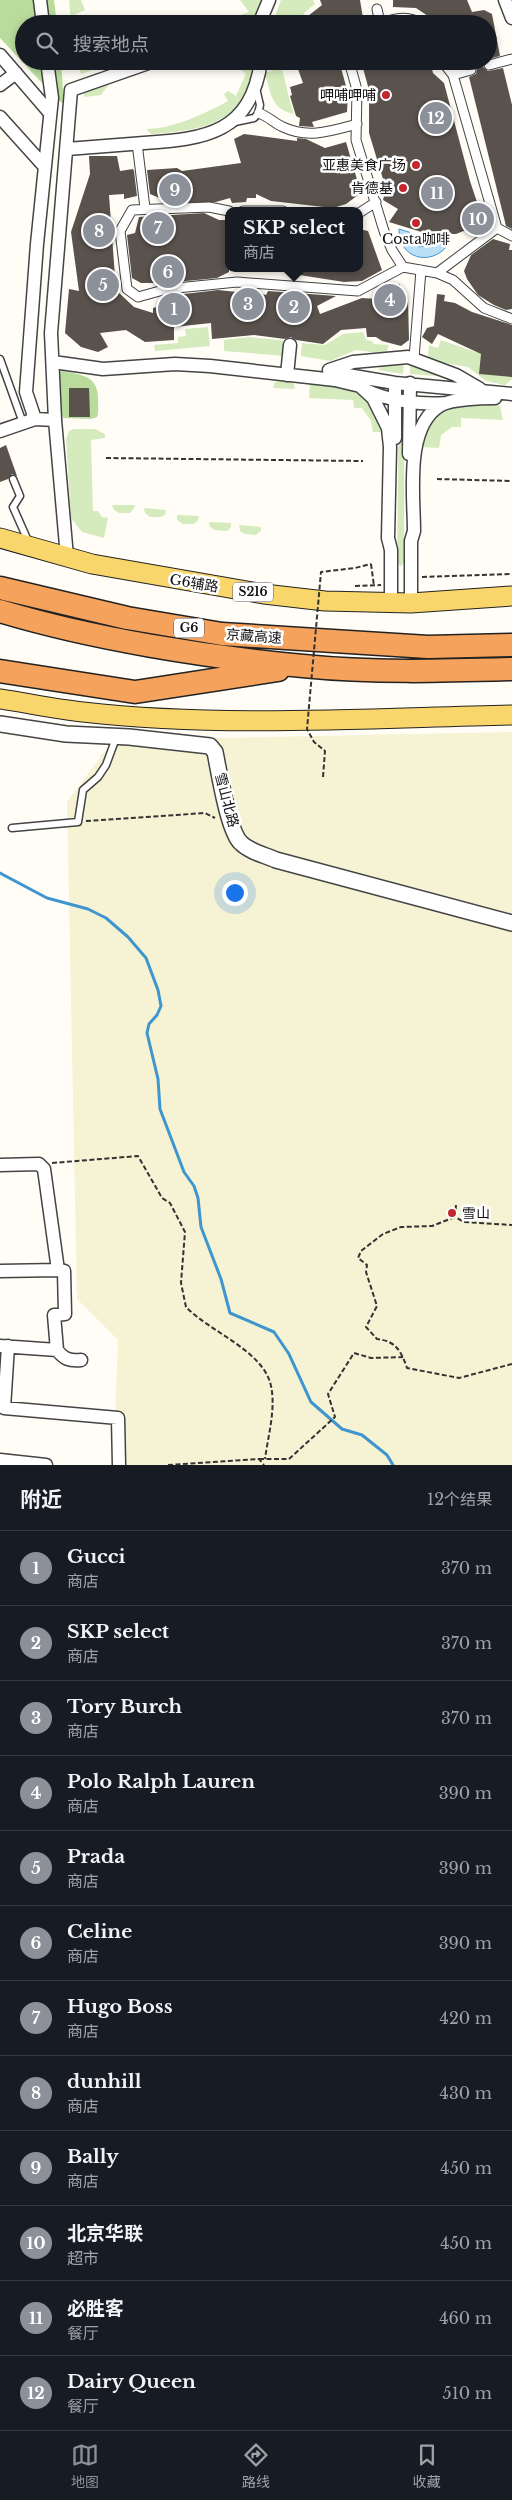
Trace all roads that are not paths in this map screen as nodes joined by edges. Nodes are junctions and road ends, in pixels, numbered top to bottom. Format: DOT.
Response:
graph roads {
  1 [pos="40,0"];
  2 [pos="269,0"];
  3 [pos="505,0"];
  4 [pos="377,9"];
  5 [pos="42,15"];
  6 [pos="263,15"];
  7 [pos="378,15"];
  8 [pos="512,18"];
  9 [pos="0,55"];
  10 [pos="512,59"];
  11 [pos="497,63"];
  12 [pos="48,70"];
  13 [pos="128,70"];
  14 [pos="259,70"];
  15 [pos="351,70"];
  16 [pos="449,70"];
  17 [pos="471,70"];
  18 [pos="16,73"];
  19 [pos="453,75"];
  20 [pos="256,85"];
  21 [pos="0,86"];
  22 [pos="50,113"];
  23 [pos="259,113"];
  24 [pos="0,117"];
  25 [pos="231,122"];
  26 [pos="357,124"];
  27 [pos="137,144"];
  28 [pos="67,149"];
  29 [pos="45,167"];
  30 [pos="376,202"];
  31 [pos="145,208"];
  32 [pos="225,210"];
  33 [pos="363,210"];
  34 [pos="497,228"];
  35 [pos="512,236"];
  36 [pos="403,266"];
  37 [pos="421,270"];
  38 [pos="437,273"];
  39 [pos="512,318"];
  40 [pos="290,345"];
  41 [pos="52,357"];
  42 [pos="414,358"];
  43 [pos="0,359"];
  44 [pos="288,372"];
  45 [pos="324,372"];
  46 [pos="396,382"];
  47 [pos="410,383"];
  48 [pos="360,386"];
  49 [pos="484,392"];
  50 [pos="512,394"];
  51 [pos="395,399"];
  52 [pos="409,400"];
  53 [pos="512,402"];
  54 [pos="446,404"];
  55 [pos="54,420"];
  56 [pos="29,421"];
  57 [pos="0,431"];
  58 [pos="13,480"];
  59 [pos="0,538"];
  60 [pos="411,541"];
  61 [pos="31,546"];
  62 [pos="391,550"];
  63 [pos="68,557"];
  64 [pos="0,588"];
  65 [pos="512,596"];
  66 [pos="391,603"];
  67 [pos="411,603"];
  68 [pos="0,611"];
  69 [pos="512,629"];
  70 [pos="381,645"];
  71 [pos="512,645"];
  72 [pos="304,667"];
  73 [pos="512,669"];
  74 [pos="0,671"];
  75 [pos="0,699"];
  76 [pos="512,715"];
  77 [pos="0,724"];
  78 [pos="116,736"];
  79 [pos="12,828"];
  80 [pos="512,923"];
  81 [pos="0,1165"];
  82 [pos="58,1270"];
  83 [pos="0,1271"];
  84 [pos="4,1346"];
  85 [pos="57,1350"];
  86 [pos="80,1360"];
  87 [pos="2,1410"];
  88 [pos="0,1460"];
  89 [pos="46,1465"];
  90 [pos="118,1465"];
  1 -- 5 [label="street"];
  2 -- 6 [label="street"];
  3 -- 8 [label="street"];
  4 -- 7 [label="street"];
  9 -- 18 [label="street"];
  10 -- 11 [label="street"];
  12 -- 22 [label="street"];
  13 -- 28 [label="street"];
  14 -- 20 [label="street"];
  15 -- 26 [label="street"];
  16 -- 19 [label="street"];
  17 -- 19 [label="street"];
  18 -- 21 [label="street"];
  18 -- 22 [label="street"];
  19 -- 34 [label="street"];
  20 -- 23 [label="lane"];
  20 -- 25 [label="street"];
  22 -- 29 [label="street"];
  23 -- 25 [label="lane"];
  23 -- 26 [label="street"];
  24 -- 29 [label="street"];
  25 -- 27 [label="street"];
  26 -- 30 [label="street"];
  27 -- 28 [label="street"];
  27 -- 31 [label="street"];
  28 -- 41 [label="street"];
  29 -- 56 [label="street"];
  30 -- 33 [label="street"];
  30 -- 36 [label="street"];
  31 -- 32 [label="street"];
  31 -- 36 [label="street"];
  34 -- 35 [label="street"];
  34 -- 38 [label="street"];
  36 -- 37 [label="street"];
  37 -- 38 [label="street"];
  37 -- 42 [label="street"];
  38 -- 39 [label="street"];
  40 -- 44 [label="street"];
  41 -- 44 [label="street"];
  41 -- 55 [label="street"];
  42 -- 45 [label="street"];
  42 -- 49 [label="street"];
  43 -- 56 [label="lane"];
  44 -- 45 [label="street"];
  44 -- 48 [label="street"];
  45 -- 46 [label="street"];
  46 -- 47 [label="street"];
  46 -- 51 [label="street"];
  47 -- 49 [label="street"];
  47 -- 52 [label="street"];
  48 -- 51 [label="street"];
  48 -- 62 [label="street"];
  49 -- 50 [label="street"];
  51 -- 52 [label="street"];
  51 -- 62 [label="street"];
  52 -- 54 [label="street"];
  52 -- 60 [label="street"];
  53 -- 54 [label="street"];
  54 -- 60 [label="street"];
  55 -- 56 [label="street"];
  55 -- 63 [label="street"];
  56 -- 57 [label="street"];
  58 -- 61 [label="lane"];
  59 -- 61 [label="main road, G6辅路 / S216"];
  60 -- 67 [label="street"];
  61 -- 63 [label="main road, G6辅路 / S216"];
  62 -- 66 [label="street"];
  63 -- 66 [label="main road, G6辅路 / S216"];
  64 -- 70 [label="highway, 京藏高速 / G6"];
  65 -- 67 [label="main road, G6辅路 / S216"];
  66 -- 67 [label="main road, G6辅路 / S216"];
  68 -- 72 [label="highway"];
  69 -- 70 [label="highway"];
  70 -- 71 [label="highway, 京藏高速 / G6"];
  72 -- 73 [label="highway"];
  72 -- 74 [label="highway"];
  75 -- 76 [label="main road"];
  77 -- 78 [label="street, 雪山北路"];
  78 -- 79 [label="lane"];
  78 -- 80 [label="street, 雪山北路"];
  81 -- 82 [label="street"];
  82 -- 83 [label="street"];
  82 -- 85 [label="street"];
  84 -- 85 [label="street"];
  84 -- 87 [label="street"];
  85 -- 86 [label="street"];
  87 -- 90 [label="street"];
  88 -- 89 [label="street"];
}
